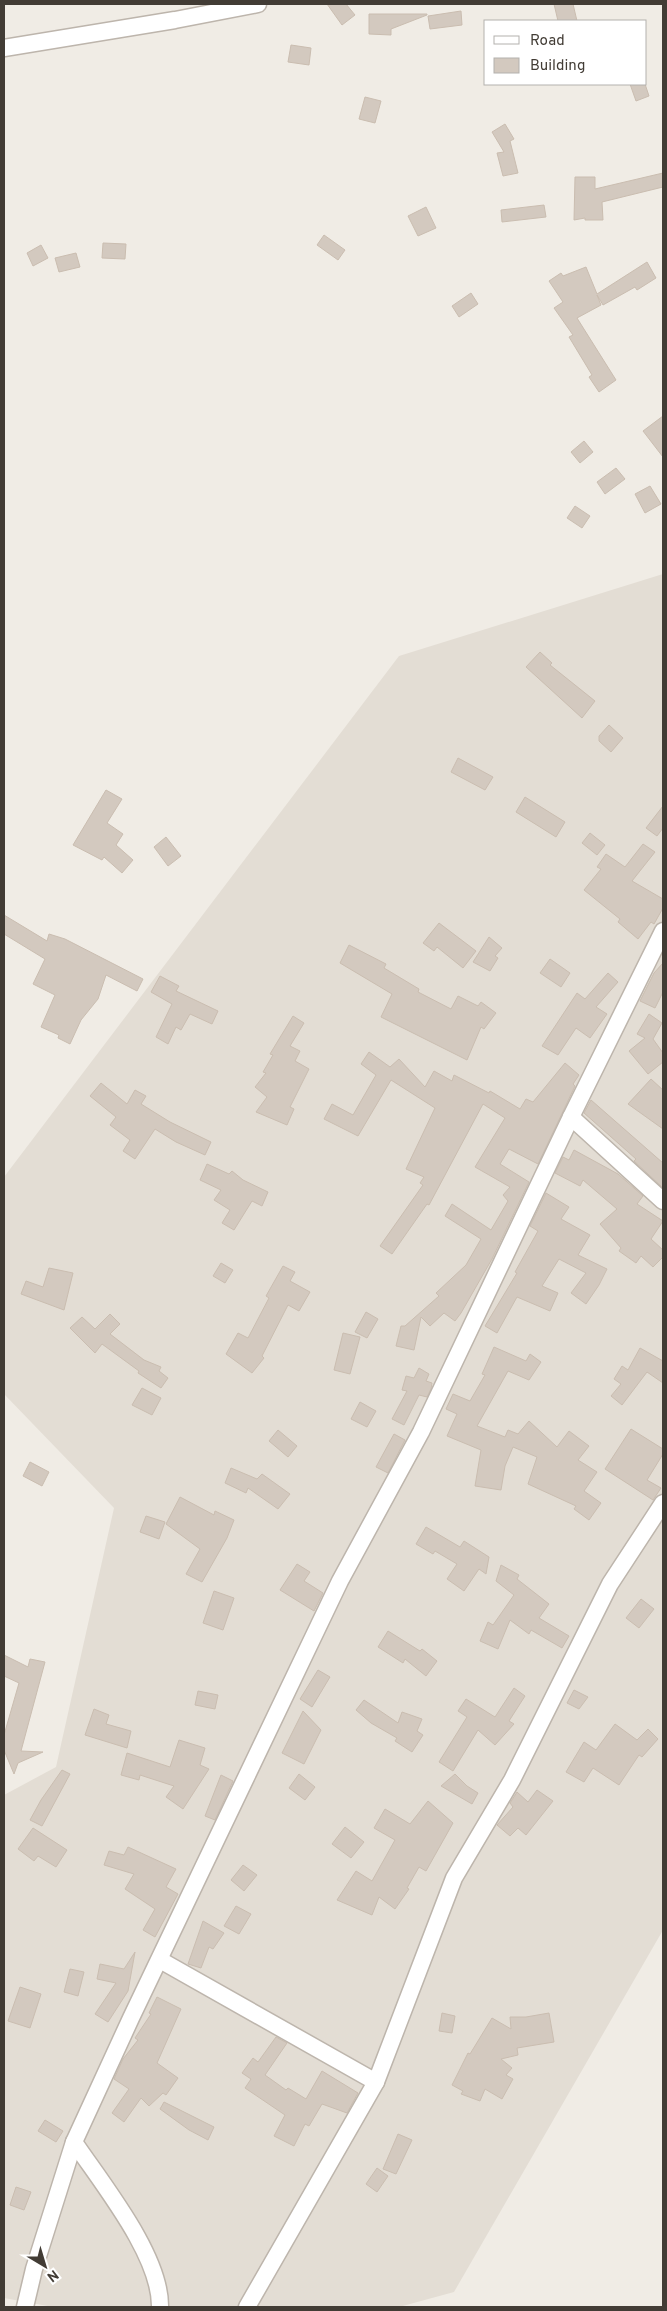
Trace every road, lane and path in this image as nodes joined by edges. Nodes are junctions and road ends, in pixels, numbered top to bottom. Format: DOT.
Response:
graph roads {
  1 [pos="258,4"];
  2 [pos="4,48"];
  3 [pos="663,931"];
  4 [pos="571,1117"];
  5 [pos="663,1201"];
  6 [pos="663,1504"];
  7 [pos="160,1960"];
  8 [pos="376,2082"];
  9 [pos="74,2142"];
  10 [pos="25,2307"];
  11 [pos="160,2307"];
  12 [pos="247,2307"];
  1 -- 2 [label="street"];
  3 -- 4 [label="street"];
  4 -- 5 [label="street"];
  4 -- 7 [label="street"];
  6 -- 8 [label="street"];
  7 -- 8 [label="street"];
  7 -- 9 [label="street"];
  8 -- 12 [label="street"];
  9 -- 10 [label="street"];
  9 -- 11 [label="street"];
}
